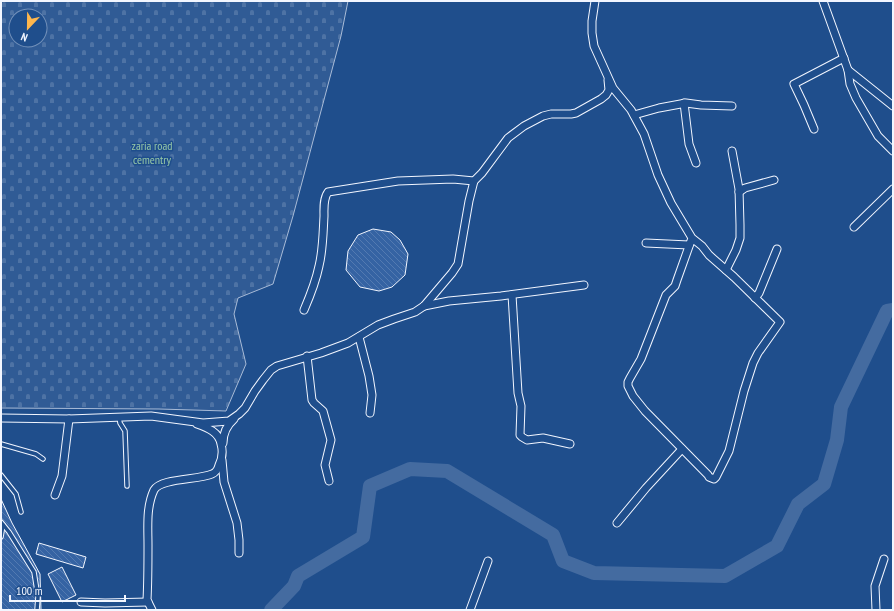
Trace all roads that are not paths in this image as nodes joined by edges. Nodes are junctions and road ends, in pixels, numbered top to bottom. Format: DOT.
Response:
graph roads {
  1 [pos="595,1"];
  2 [pos="823,1"];
  3 [pos="844,58"];
  4 [pos="848,70"];
  5 [pos="608,76"];
  6 [pos="684,103"];
  7 [pos="732,106"];
  8 [pos="893,106"];
  9 [pos="634,115"];
  10 [pos="814,130"];
  11 [pos="732,151"];
  12 [pos="893,151"];
  13 [pos="696,163"];
  14 [pos="774,180"];
  15 [pos="474,181"];
  16 [pos="893,189"];
  17 [pos="739,192"];
  18 [pos="854,227"];
  19 [pos="690,242"];
  20 [pos="646,243"];
  21 [pos="777,249"];
  22 [pos="726,270"];
  23 [pos="584,285"];
  24 [pos="512,295"];
  25 [pos="755,298"];
  26 [pos="424,306"];
  27 [pos="304,310"];
  28 [pos="358,337"];
  29 [pos="307,356"];
  30 [pos="370,413"];
  31 [pos="239,414"];
  32 [pos="119,416"];
  33 [pos="1,418"];
  34 [pos="69,419"];
  35 [pos="189,421"];
  36 [pos="1,444"];
  37 [pos="570,444"];
  38 [pos="222,447"];
  39 [pos="682,449"];
  40 [pos="43,459"];
  41 [pos="222,460"];
  42 [pos="1,475"];
  43 [pos="329,481"];
  44 [pos="127,486"];
  45 [pos="55,496"];
  46 [pos="21,512"];
  47 [pos="617,523"];
  48 [pos="2,524"];
  49 [pos="1,537"];
  50 [pos="239,553"];
  51 [pos="884,559"];
  52 [pos="488,561"];
  53 [pos="81,602"];
  54 [pos="148,602"];
  55 [pos="38,610"];
  56 [pos="152,610"];
  57 [pos="470,610"];
  58 [pos="876,610"];
  1 -- 5 [label="street"];
  2 -- 3 [label="street"];
  3 -- 4 [label="street"];
  3 -- 10 [label="street"];
  4 -- 8 [label="street"];
  4 -- 12 [label="street"];
  5 -- 9 [label="street"];
  5 -- 15 [label="street"];
  6 -- 7 [label="street"];
  6 -- 9 [label="street"];
  6 -- 13 [label="street"];
  9 -- 19 [label="street"];
  11 -- 17 [label="street"];
  14 -- 17 [label="street"];
  15 -- 26 [label="street"];
  15 -- 27 [label="street"];
  16 -- 18 [label="street"];
  17 -- 22 [label="street"];
  19 -- 20 [label="street"];
  19 -- 22 [label="street"];
  19 -- 39 [label="street"];
  21 -- 25 [label="street"];
  22 -- 25 [label="street"];
  23 -- 24 [label="street"];
  24 -- 26 [label="street"];
  24 -- 37 [label="street"];
  25 -- 39 [label="street"];
  26 -- 28 [label="street"];
  28 -- 29 [label="street"];
  28 -- 30 [label="street"];
  29 -- 31 [label="street"];
  29 -- 43 [label="street"];
  31 -- 35 [label="street"];
  31 -- 38 [label="street"];
  32 -- 34 [label="street"];
  32 -- 35 [label="street"];
  32 -- 44 [label="lane"];
  33 -- 34 [label="street"];
  34 -- 45 [label="street"];
  35 -- 38 [label="street"];
  36 -- 40 [label="lane"];
  38 -- 41 [label="street"];
  39 -- 47 [label="street"];
  41 -- 50 [label="street"];
  41 -- 54 [label="street"];
  42 -- 46 [label="lane"];
  48 -- 49 [label="lane"];
  48 -- 55 [label="lane"];
  51 -- 58 [label="street"];
  52 -- 57 [label="street"];
  53 -- 54 [label="street"];
  54 -- 56 [label="street"];
}
